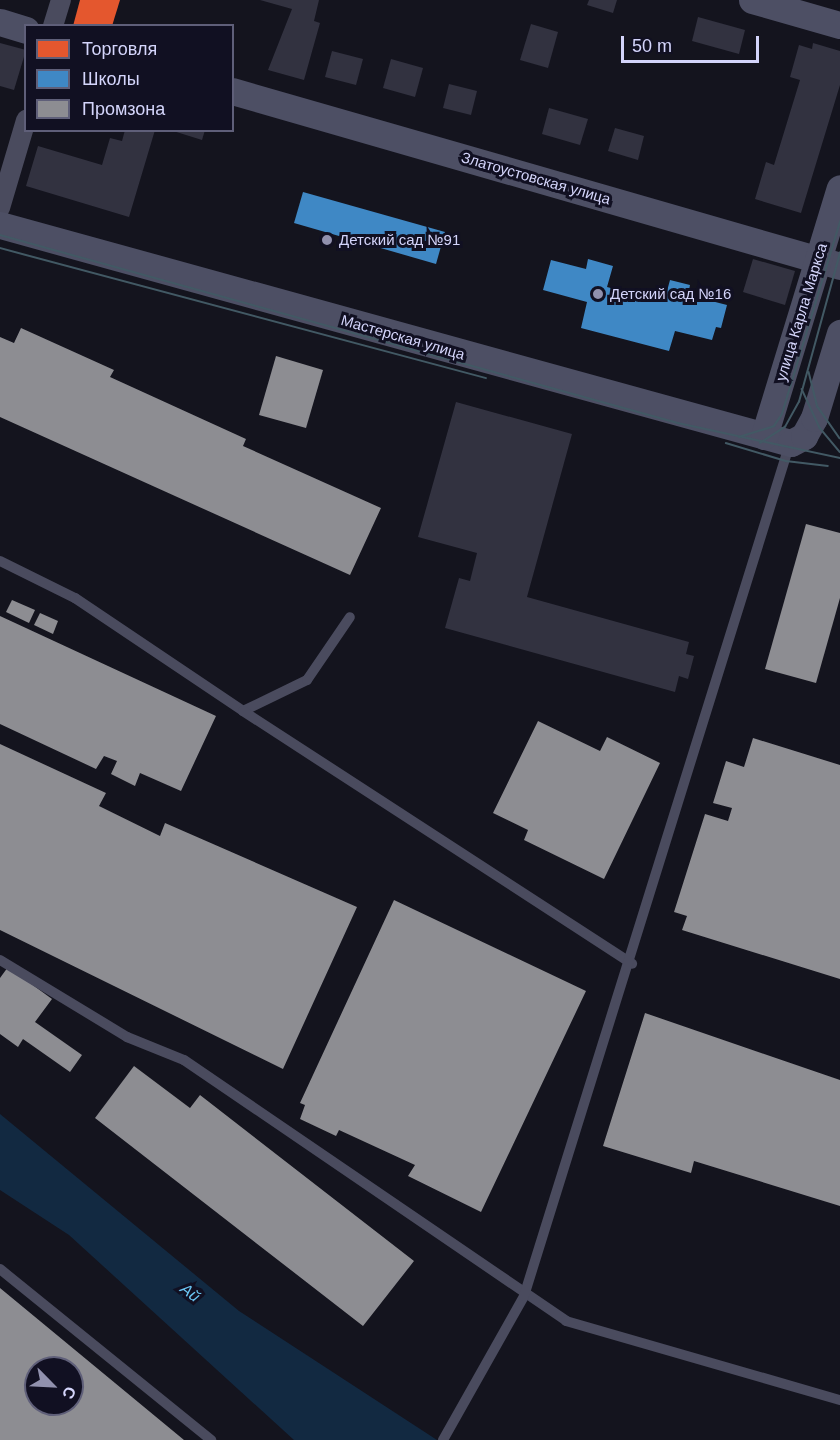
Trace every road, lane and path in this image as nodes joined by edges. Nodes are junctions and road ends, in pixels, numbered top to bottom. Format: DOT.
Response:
graph roads {
  1 [pos="61,0"];
  2 [pos="752,0"];
  3 [pos="0,22"];
  4 [pos="54,24"];
  5 [pos="840,25"];
  6 [pos="24,29"];
  7 [pos="234,92"];
  8 [pos="24,127"];
  9 [pos="840,188"];
  10 [pos="0,208"];
  11 [pos="0,225"];
  12 [pos="828,262"];
  13 [pos="840,333"];
  14 [pos="764,436"];
  15 [pos="798,439"];
  16 [pos="0,561"];
  17 [pos="350,617"];
  18 [pos="243,711"];
  19 [pos="0,960"];
  20 [pos="632,964"];
  21 [pos="0,1269"];
  22 [pos="524,1296"];
  23 [pos="840,1400"];
  24 [pos="211,1440"];
  25 [pos="444,1440"];
  1 -- 4 [label="street"];
  2 -- 5 [label="main road"];
  3 -- 6 [label="main road"];
  7 -- 12 [label="main road, Златоустовская улица"];
  8 -- 10 [label="street"];
  9 -- 12 [label="main road, улица Карла Маркса"];
  11 -- 14 [label="main road, Мастерская улица"];
  12 -- 14 [label="main road, улица Карла Маркса"];
  13 -- 15 [label="main road"];
  14 -- 15 [label="main road, Мастерская улица"];
  15 -- 20 [label="lane"];
  16 -- 18 [label="lane"];
  17 -- 18 [label="lane"];
  18 -- 20 [label="lane"];
  19 -- 22 [label="lane"];
  20 -- 22 [label="lane"];
  21 -- 24 [label="lane"];
  22 -- 23 [label="lane"];
  22 -- 25 [label="lane"];
}
